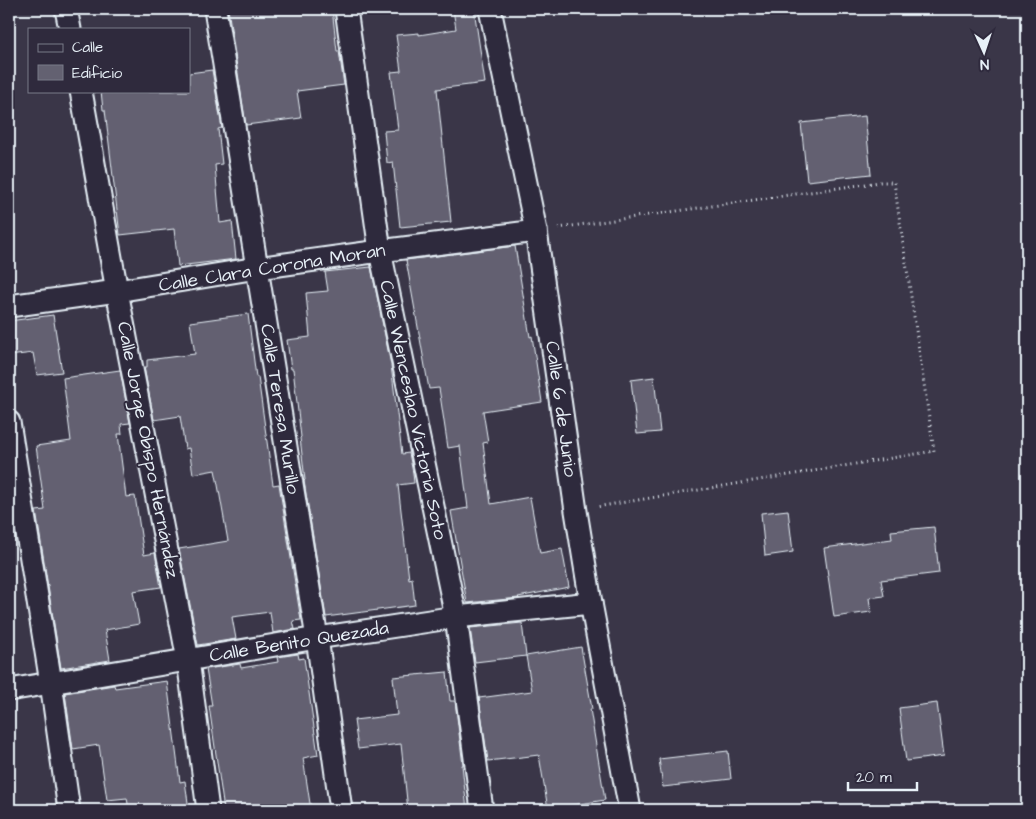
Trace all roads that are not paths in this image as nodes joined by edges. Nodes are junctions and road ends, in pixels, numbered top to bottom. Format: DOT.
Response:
graph roads {
  1 [pos="66,9"];
  2 [pos="215,9"];
  3 [pos="346,9"];
  4 [pos="490,9"];
  5 [pos="70,28"];
  6 [pos="81,92"];
  7 [pos="536,231"];
  8 [pos="380,251"];
  9 [pos="257,268"];
  10 [pos="117,291"];
  11 [pos="9,306"];
  12 [pos="9,422"];
  13 [pos="591,603"];
  14 [pos="456,617"];
  15 [pos="317,638"];
  16 [pos="188,660"];
  17 [pos="51,683"];
  18 [pos="9,690"];
  19 [pos="69,810"];
  20 [pos="208,810"];
  21 [pos="341,810"];
  22 [pos="482,810"];
  23 [pos="630,810"];
  1 -- 5 [label="street"];
  2 -- 9 [label="street, Calle Teresa Murillo"];
  3 -- 8 [label="street, Calle Wenceslao Victoria Soto"];
  4 -- 7 [label="street, Calle 6 de Junio"];
  6 -- 10 [label="street, Calle Jorge Obispo Hernández"];
  7 -- 8 [label="street, Calle Clara Corona Moran"];
  7 -- 13 [label="street, Calle 6 de Junio"];
  8 -- 9 [label="street, Calle Clara Corona Moran"];
  8 -- 14 [label="street, Calle Wenceslao Victoria Soto"];
  9 -- 10 [label="street, Calle Clara Corona Moran"];
  9 -- 15 [label="street, Calle Teresa Murillo"];
  10 -- 11 [label="street, Calle Clara Corona Moran"];
  10 -- 16 [label="street, Calle Jorge Obispo Hernández"];
  12 -- 17 [label="street"];
  13 -- 14 [label="street, Calle Benito Quezada"];
  13 -- 23 [label="street, Calle 6 de Junio"];
  14 -- 15 [label="street, Calle Benito Quezada"];
  14 -- 22 [label="street, Calle Wenceslao Victoria Soto"];
  15 -- 16 [label="street, Calle Benito Quezada"];
  15 -- 21 [label="street, Calle Teresa Murillo"];
  16 -- 17 [label="street, Calle Benito Quezada"];
  16 -- 20 [label="street, Calle Jorge Obispo Hernández"];
  17 -- 18 [label="street, Calle Benito Quezada"];
  17 -- 19 [label="street"];
}
